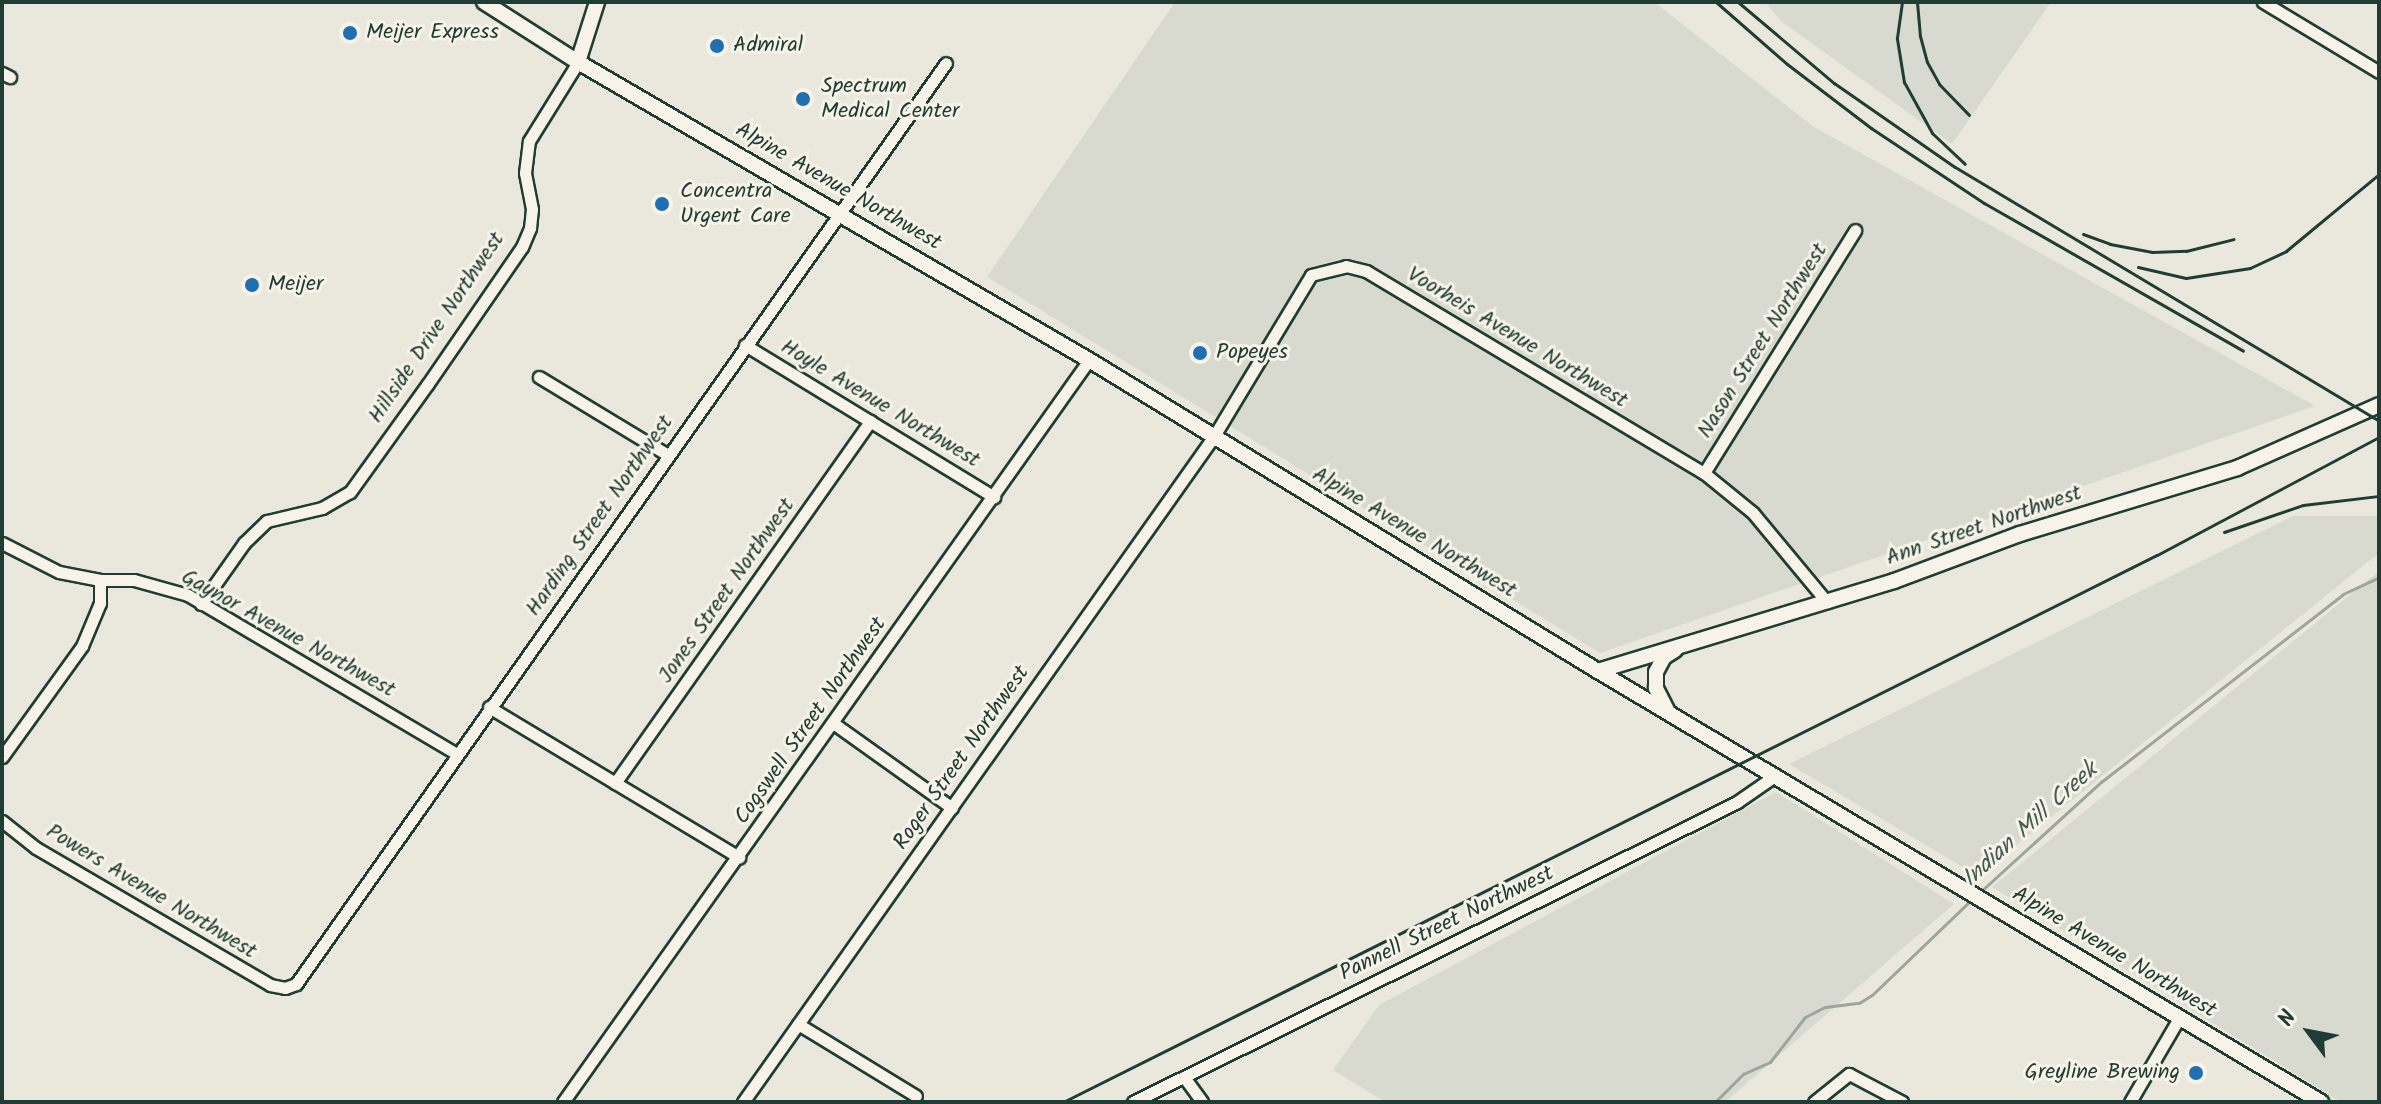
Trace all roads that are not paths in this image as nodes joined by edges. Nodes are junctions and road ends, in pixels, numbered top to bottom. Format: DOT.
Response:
graph roads {
  1 [pos="484,2"];
  2 [pos="597,2"];
  3 [pos="2263,2"];
  4 [pos="578,62"];
  5 [pos="946,63"];
  6 [pos="2378,69"];
  7 [pos="841,213"];
  8 [pos="1855,230"];
  9 [pos="745,345"];
  10 [pos="1089,360"];
  11 [pos="539,377"];
  12 [pos="2379,405"];
  13 [pos="870,421"];
  14 [pos="1214,436"];
  15 [pos="668,455"];
  16 [pos="1704,473"];
  17 [pos="994,497"];
  18 [pos="2,543"];
  19 [pos="100,580"];
  20 [pos="1827,602"];
  21 [pos="201,604"];
  22 [pos="1681,646"];
  23 [pos="1598,671"];
  24 [pos="489,707"];
  25 [pos="1667,711"];
  26 [pos="833,723"];
  27 [pos="457,754"];
  28 [pos="2,757"];
  29 [pos="1776,775"];
  30 [pos="615,783"];
  31 [pos="952,808"];
  32 [pos="2,821"];
  33 [pos="739,857"];
  34 [pos="285,988"];
  35 [pos="2179,1018"];
  36 [pos="798,1024"];
  37 [pos="1184,1077"];
  38 [pos="916,1096"];
  39 [pos="563,1102"];
  40 [pos="743,1102"];
  41 [pos="1133,1102"];
  42 [pos="1202,1102"];
  43 [pos="1814,1102"];
  44 [pos="1902,1102"];
  45 [pos="2130,1102"];
  46 [pos="2321,1102"];
  1 -- 4 [label="main road, Alpine Avenue Northwest"];
  2 -- 4 [label="main road, Hillside Drive Northwest"];
  3 -- 6 [label="street"];
  4 -- 7 [label="main road, Alpine Avenue Northwest"];
  4 -- 21 [label="street, Hillside Drive Northwest"];
  5 -- 7 [label="street, Harding Street Northwest"];
  7 -- 9 [label="street, Harding Street Northwest"];
  7 -- 10 [label="main road, Alpine Avenue Northwest"];
  8 -- 16 [label="street, Nason Street Northwest"];
  9 -- 13 [label="street, Hoyle Avenue Northwest"];
  9 -- 15 [label="street, Harding Street Northwest"];
  10 -- 14 [label="main road, Alpine Avenue Northwest"];
  10 -- 17 [label="street, Cogswell Street Northwest"];
  11 -- 15 [label="street"];
  12 -- 20 [label="main road, Ann Street Northwest"];
  13 -- 17 [label="street, Hoyle Avenue Northwest"];
  13 -- 30 [label="street, Jones Street Northwest"];
  14 -- 16 [label="street, Voorheis Avenue Northwest"];
  14 -- 23 [label="main road, Alpine Avenue Northwest"];
  14 -- 31 [label="street, Roger Street Northwest"];
  15 -- 24 [label="street, Harding Street Northwest"];
  16 -- 20 [label="street, Voorheis Avenue Northwest"];
  17 -- 26 [label="street, Cogswell Street Northwest"];
  18 -- 19 [label="street, Gaynor Avenue Northwest"];
  19 -- 21 [label="street, Gaynor Avenue Northwest"];
  19 -- 28 [label="street"];
  20 -- 22 [label="main road, Ann Street Northwest"];
  21 -- 27 [label="street, Gaynor Avenue Northwest"];
  22 -- 23 [label="main road, Ann Street Northwest"];
  22 -- 25 [label="main road"];
  23 -- 25 [label="main road, Alpine Avenue Northwest"];
  24 -- 27 [label="street, Harding Street Northwest"];
  24 -- 30 [label="street"];
  25 -- 29 [label="main road, Alpine Avenue Northwest"];
  26 -- 31 [label="street"];
  26 -- 33 [label="street, Cogswell Street Northwest"];
  27 -- 34 [label="street, Harding Street Northwest"];
  29 -- 35 [label="main road, Alpine Avenue Northwest"];
  29 -- 37 [label="street, Pannell Street Northwest"];
  30 -- 33 [label="street"];
  31 -- 36 [label="street, Roger Street Northwest"];
  32 -- 34 [label="street, Powers Avenue Northwest"];
  33 -- 39 [label="street, Cogswell Street Northwest"];
  35 -- 45 [label="street"];
  35 -- 46 [label="main road, Alpine Avenue Northwest"];
  36 -- 38 [label="street"];
  36 -- 40 [label="street, Roger Street Northwest"];
  37 -- 41 [label="street, Pannell Street Northwest"];
  37 -- 42 [label="street"];
  43 -- 44 [label="street"];
}
